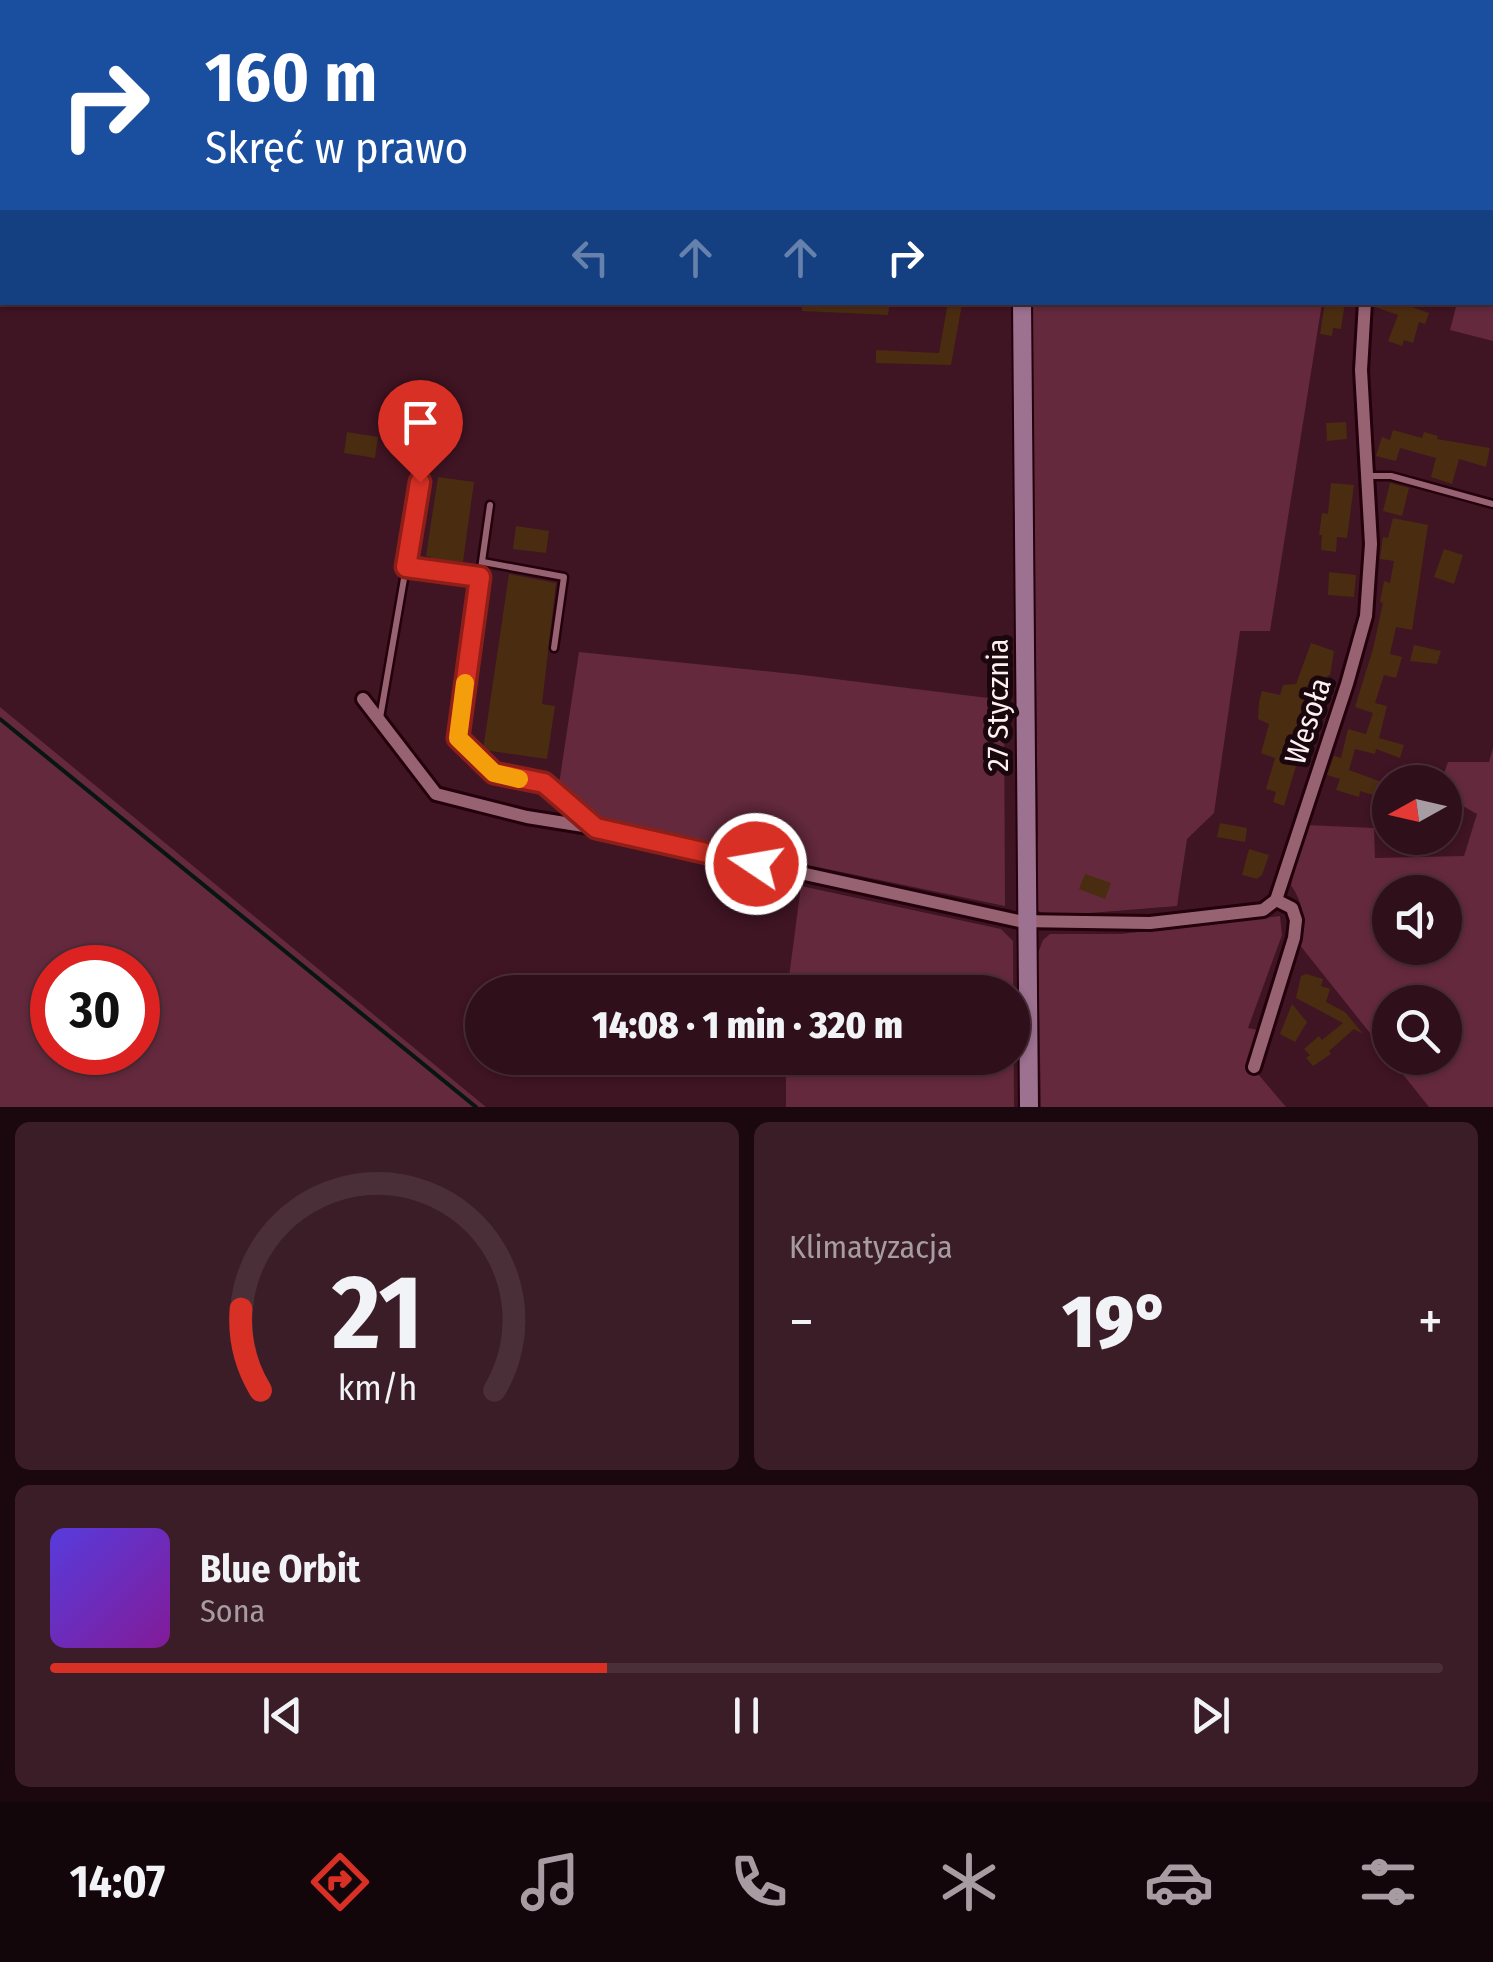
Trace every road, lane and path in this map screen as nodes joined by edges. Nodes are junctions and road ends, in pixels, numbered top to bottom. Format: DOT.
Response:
graph roads {
  1 [pos="1022,305"];
  2 [pos="1365,305"];
  3 [pos="1369,476"];
  4 [pos="420,482"];
  5 [pos="1493,504"];
  6 [pos="490,505"];
  7 [pos="483,562"];
  8 [pos="406,567"];
  9 [pos="480,577"];
  10 [pos="554,648"];
  11 [pos="364,700"];
  12 [pos="379,721"];
  13 [pos="596,828"];
  14 [pos="1276,900"];
  15 [pos="1027,922"];
  16 [pos="1254,1067"];
  17 [pos="1029,1107"];
  1 -- 15 [label="street, 27 Stycznia"];
  2 -- 3 [label="street, Wesoła"];
  3 -- 5 [label="lane"];
  3 -- 14 [label="street, Wesoła"];
  4 -- 8 [label="lane"];
  6 -- 7 [label="lane"];
  7 -- 9 [label="lane"];
  7 -- 10 [label="lane"];
  8 -- 9 [label="lane"];
  8 -- 12 [label="lane"];
  9 -- 13 [label="lane"];
  11 -- 12 [label="street"];
  12 -- 13 [label="street"];
  13 -- 15 [label="street"];
  14 -- 15 [label="street"];
  14 -- 16 [label="street"];
  15 -- 17 [label="street, 27 Stycznia"];
}
